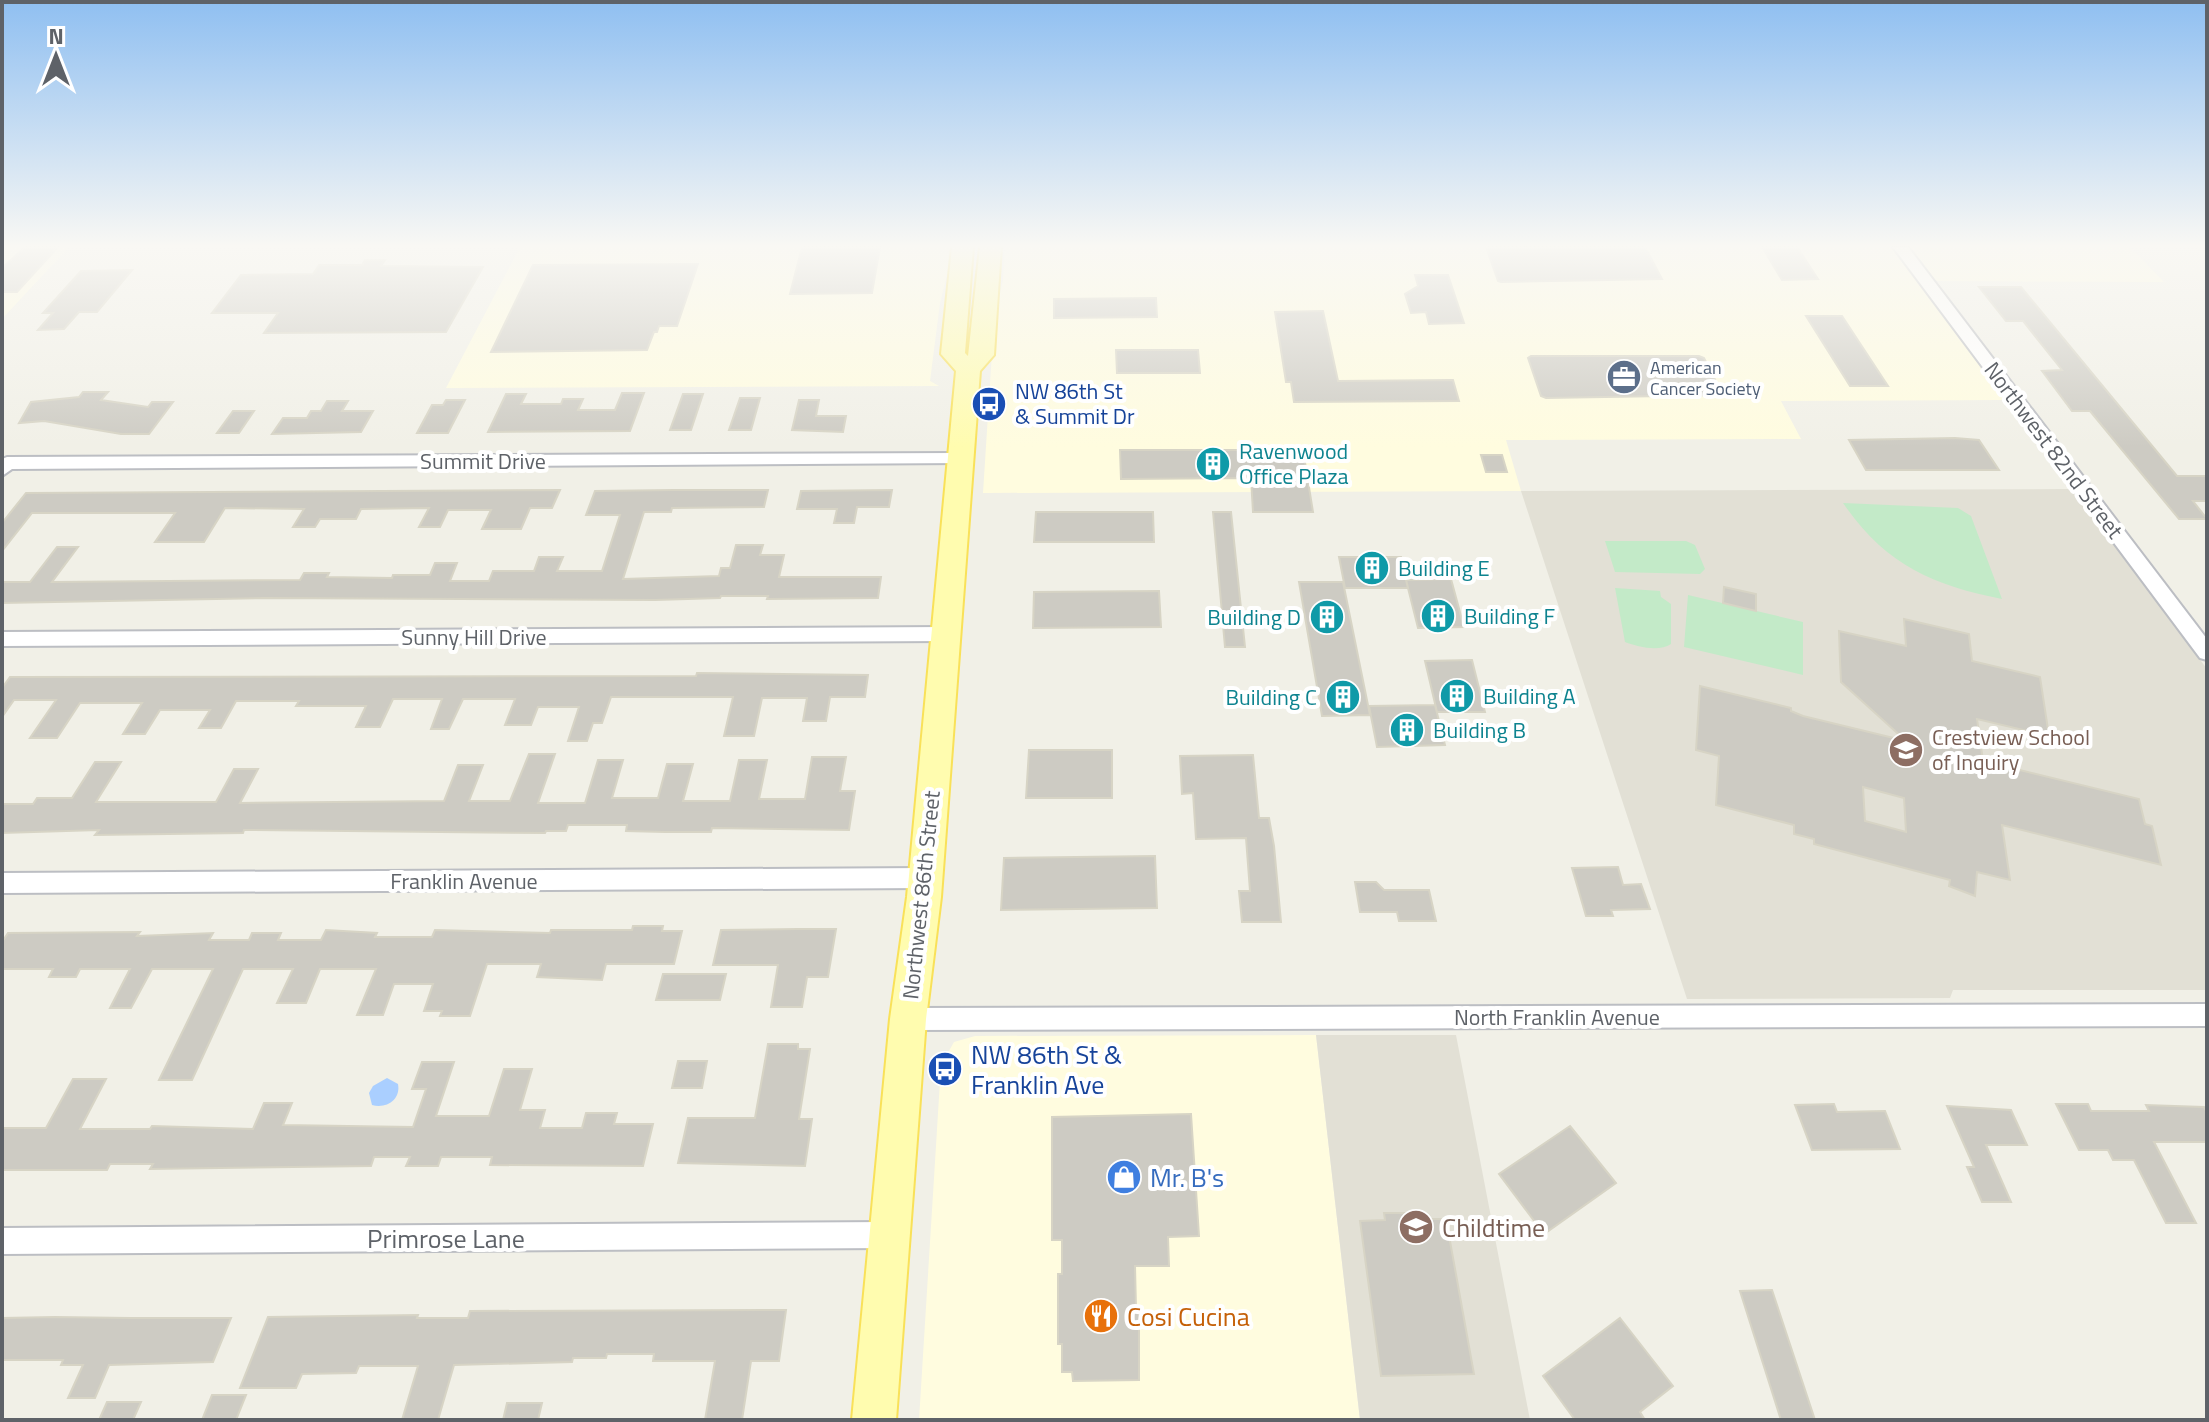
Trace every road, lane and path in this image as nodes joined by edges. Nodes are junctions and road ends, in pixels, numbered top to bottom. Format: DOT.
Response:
graph roads {
  1 [pos="957,313"];
  2 [pos="985,313"];
  3 [pos="1950,313"];
  4 [pos="968,370"];
  5 [pos="959,459"];
  6 [pos="5,466"];
  7 [pos="946,634"];
  8 [pos="2,639"];
  9 [pos="2207,653"];
  10 [pos="925,878"];
  11 [pos="2,883"];
  12 [pos="2207,1015"];
  13 [pos="908,1019"];
  14 [pos="889,1235"];
  15 [pos="2,1241"];
  16 [pos="874,1420"];
  1 -- 4 [label="main road, Northwest 86th Street"];
  2 -- 4 [label="main road, Northwest 86th Street"];
  3 -- 9 [label="street, Northwest 82nd Street"];
  4 -- 5 [label="main road, Northwest 86th Street"];
  5 -- 6 [label="street, Summit Drive"];
  5 -- 7 [label="main road, Northwest 86th Street"];
  7 -- 8 [label="street, Sunny Hill Drive"];
  7 -- 10 [label="main road, Northwest 86th Street"];
  10 -- 11 [label="street, Franklin Avenue"];
  10 -- 13 [label="main road, Northwest 86th Street"];
  12 -- 13 [label="street, North Franklin Avenue"];
  13 -- 14 [label="main road, Northwest 86th Street"];
  14 -- 15 [label="street, Primrose Lane"];
  14 -- 16 [label="main road, Northwest 86th Street"];
}
